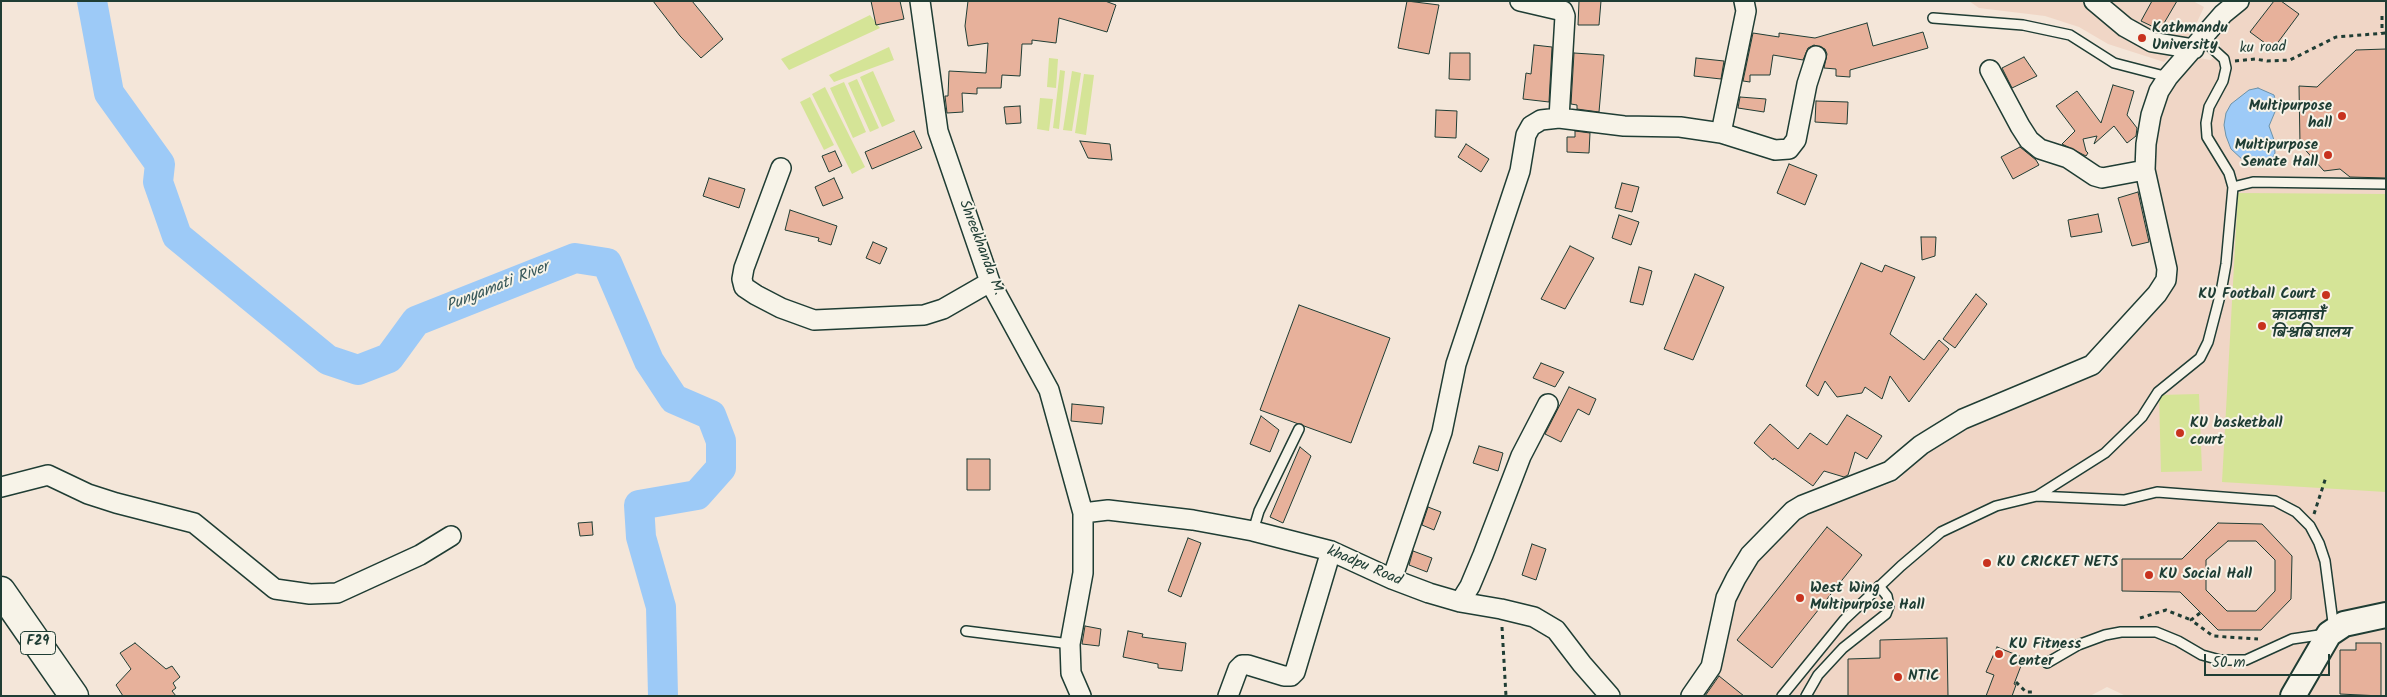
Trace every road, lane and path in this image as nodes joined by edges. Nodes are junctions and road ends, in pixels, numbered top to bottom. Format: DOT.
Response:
graph roads {
  1 [pos="920,1"];
  2 [pos="1520,1"];
  3 [pos="1744,1"];
  4 [pos="2094,1"];
  5 [pos="2240,1"];
  6 [pos="1565,6"];
  7 [pos="2382,16"];
  8 [pos="1932,18"];
  9 [pos="2384,33"];
  10 [pos="2198,44"];
  11 [pos="1816,56"];
  12 [pos="2225,63"];
  13 [pos="1990,70"];
  14 [pos="2168,77"];
  15 [pos="1559,118"];
  16 [pos="1721,133"];
  17 [pos="781,168"];
  18 [pos="2145,170"];
  19 [pos="2386,184"];
  20 [pos="2233,187"];
  21 [pos="990,282"];
  22 [pos="1548,404"];
  23 [pos="1299,429"];
  24 [pos="2326,477"];
  25 [pos="1,488"];
  26 [pos="2037,496"];
  27 [pos="1083,513"];
  28 [pos="2310,526"];
  29 [pos="1253,531"];
  30 [pos="450,536"];
  31 [pos="1331,551"];
  32 [pos="1392,579"];
  33 [pos="1879,586"];
  34 [pos="1,591"];
  35 [pos="1460,602"];
  36 [pos="1501,609"];
  37 [pos="2200,613"];
  38 [pos="2386,615"];
  39 [pos="2191,620"];
  40 [pos="966,630"];
  41 [pos="2121,632"];
  42 [pos="2332,633"];
  43 [pos="2266,637"];
  44 [pos="1070,644"];
  45 [pos="2047,663"];
  46 [pos="2016,682"];
  47 [pos="2032,692"];
  48 [pos="74,696"];
  49 [pos="1081,696"];
  50 [pos="1228,696"];
  51 [pos="1506,696"];
  52 [pos="1610,696"];
  53 [pos="1691,696"];
  54 [pos="1782,696"];
  55 [pos="1806,696"];
  56 [pos="2293,696"];
  1 -- 21 [label="street, Shreekhanda M."];
  2 -- 6 [label="street"];
  3 -- 16 [label="street"];
  4 -- 10 [label="street"];
  5 -- 10 [label="street"];
  6 -- 15 [label="street"];
  7 -- 9 [label="path"];
  8 -- 14 [label="lane"];
  9 -- 12 [label="path, ku road"];
  10 -- 12 [label="lane"];
  10 -- 14 [label="street"];
  11 -- 16 [label="street"];
  12 -- 20 [label="lane"];
  13 -- 18 [label="street"];
  14 -- 18 [label="street"];
  15 -- 16 [label="street"];
  15 -- 32 [label="street"];
  17 -- 21 [label="street"];
  18 -- 53 [label="street"];
  19 -- 20 [label="lane"];
  20 -- 26 [label="lane"];
  21 -- 27 [label="street, Shreekhanda M."];
  22 -- 35 [label="street"];
  23 -- 29 [label="lane"];
  24 -- 28 [label="path"];
  25 -- 30 [label="street"];
  26 -- 28 [label="lane"];
  26 -- 33 [label="lane"];
  27 -- 29 [label="street, khadpu Road"];
  27 -- 44 [label="street, Shreekhanda M."];
  28 -- 42 [label="lane"];
  29 -- 31 [label="street, khadpu Road"];
  31 -- 32 [label="street, khadpu Road"];
  31 -- 50 [label="street"];
  32 -- 35 [label="street, khadpu Road"];
  33 -- 54 [label="lane"];
  33 -- 55 [label="lane"];
  34 -- 48 [label="main road, F29"];
  35 -- 36 [label="street, khadpu Road"];
  36 -- 51 [label="path"];
  36 -- 52 [label="street, khadpu Road"];
  37 -- 39 [label="path"];
  38 -- 42 [label="street"];
  39 -- 41 [label="path"];
  39 -- 43 [label="path"];
  40 -- 44 [label="lane"];
  41 -- 42 [label="lane"];
  41 -- 45 [label="lane"];
  42 -- 56 [label="street"];
  44 -- 49 [label="street, Shreekhanda M."];
  46 -- 47 [label="path"];
}
